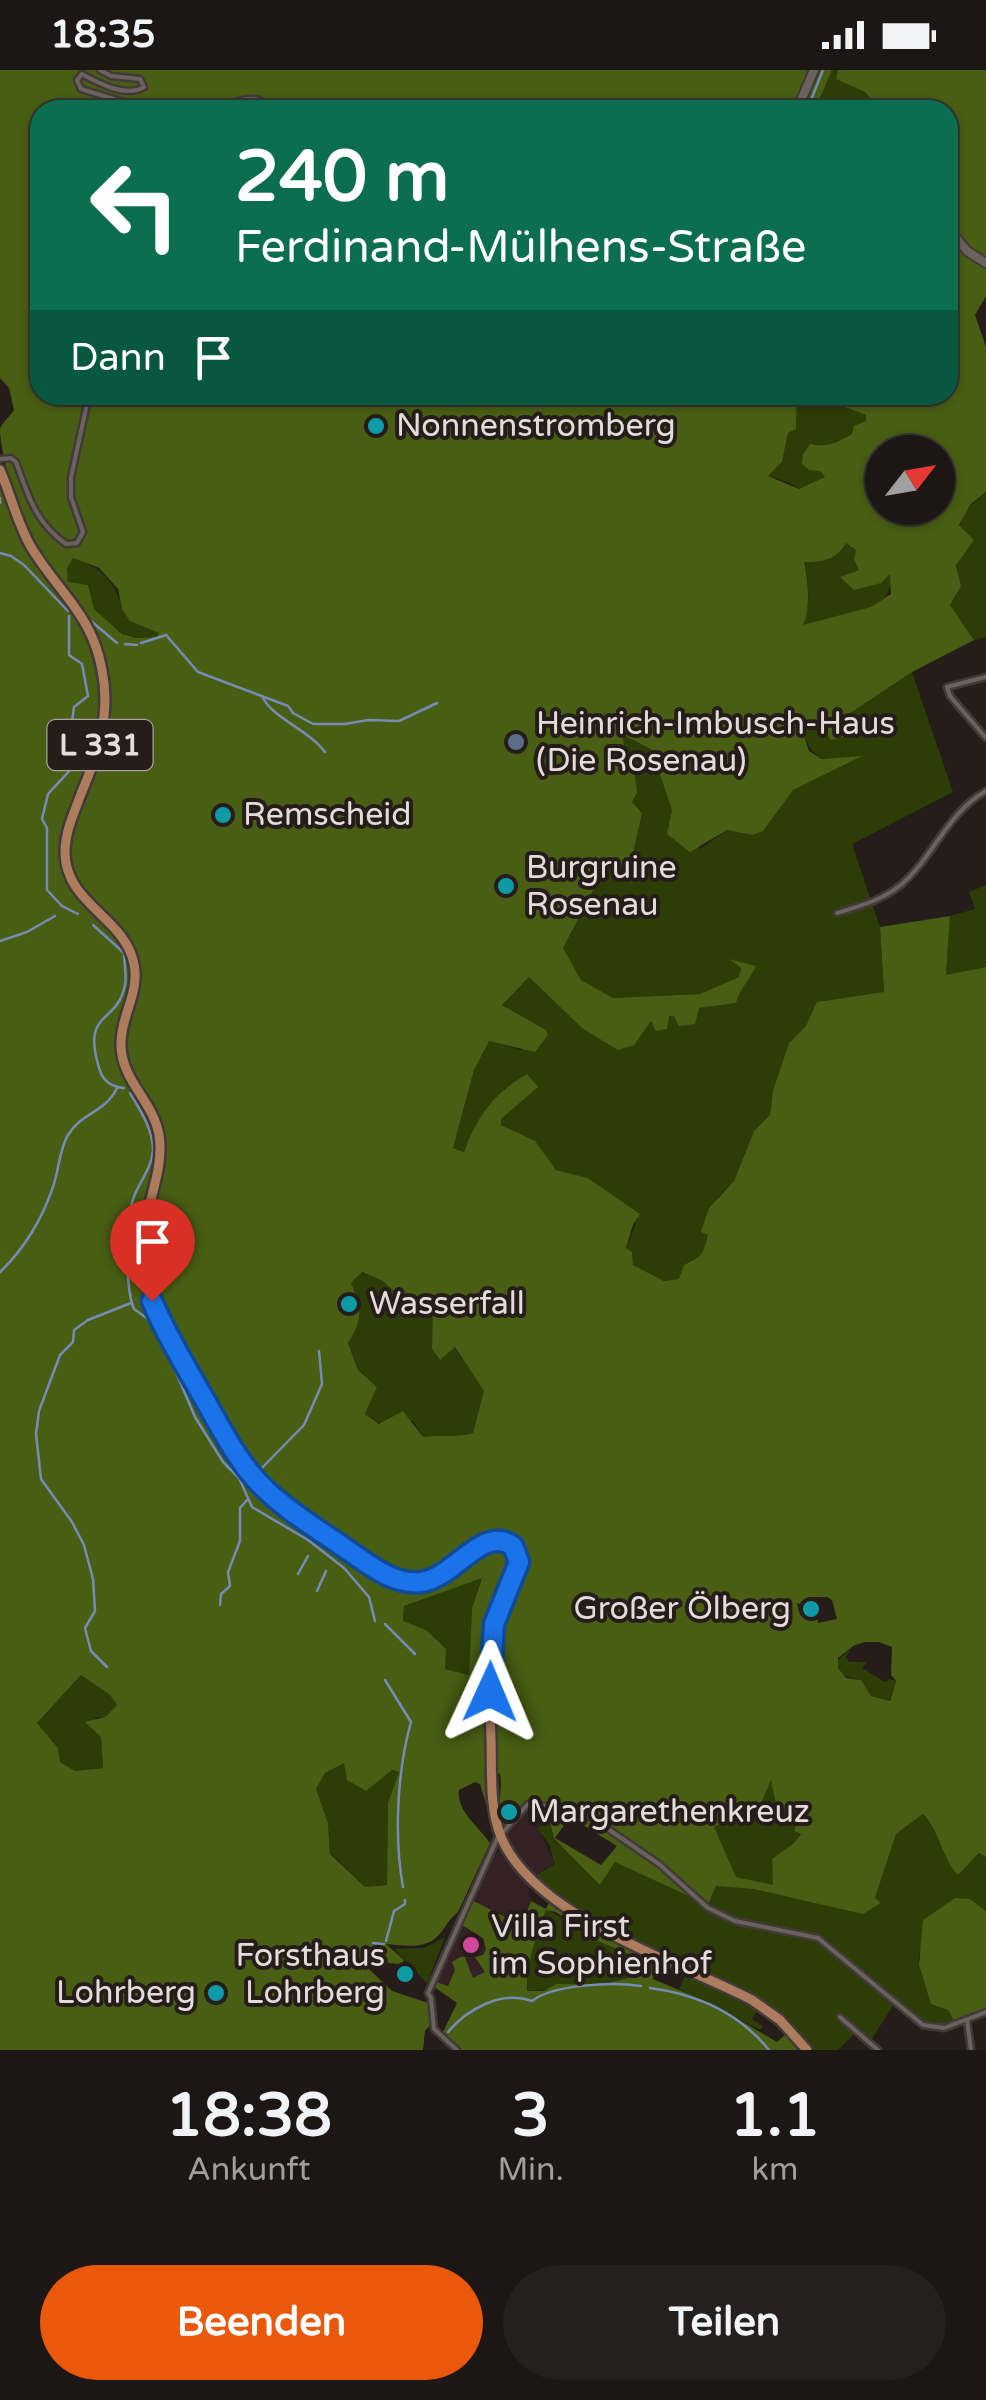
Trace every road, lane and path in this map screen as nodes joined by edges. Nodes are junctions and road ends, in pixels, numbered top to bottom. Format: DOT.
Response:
graph roads {
  1 [pos="100,70"];
  2 [pos="814,70"];
  3 [pos="115,100"];
  4 [pos="801,100"];
  5 [pos="958,240"];
  6 [pos="986,263"];
  7 [pos="87,405"];
  8 [pos="1,458"];
  9 [pos="0,470"];
  10 [pos="986,677"];
  11 [pos="986,738"];
  12 [pos="986,791"];
  13 [pos="837,913"];
  14 [pos="500,1834"];
  15 [pos="986,2012"];
  16 [pos="840,2017"];
  17 [pos="967,2020"];
  18 [pos="803,2048"];
  19 [pos="457,2050"];
  20 [pos="878,2050"];
  21 [pos="971,2050"];
  1 -- 3 [label="street"];
  2 -- 4 [label="main road"];
  5 -- 6 [label="main road"];
  7 -- 8 [label="street"];
  9 -- 14 [label="main road, L 331"];
  10 -- 11 [label="street"];
  12 -- 13 [label="street"];
  14 -- 17 [label="street"];
  14 -- 18 [label="main road, L 331"];
  14 -- 19 [label="street"];
  15 -- 17 [label="street"];
  16 -- 20 [label="street"];
  17 -- 21 [label="street"];
}
